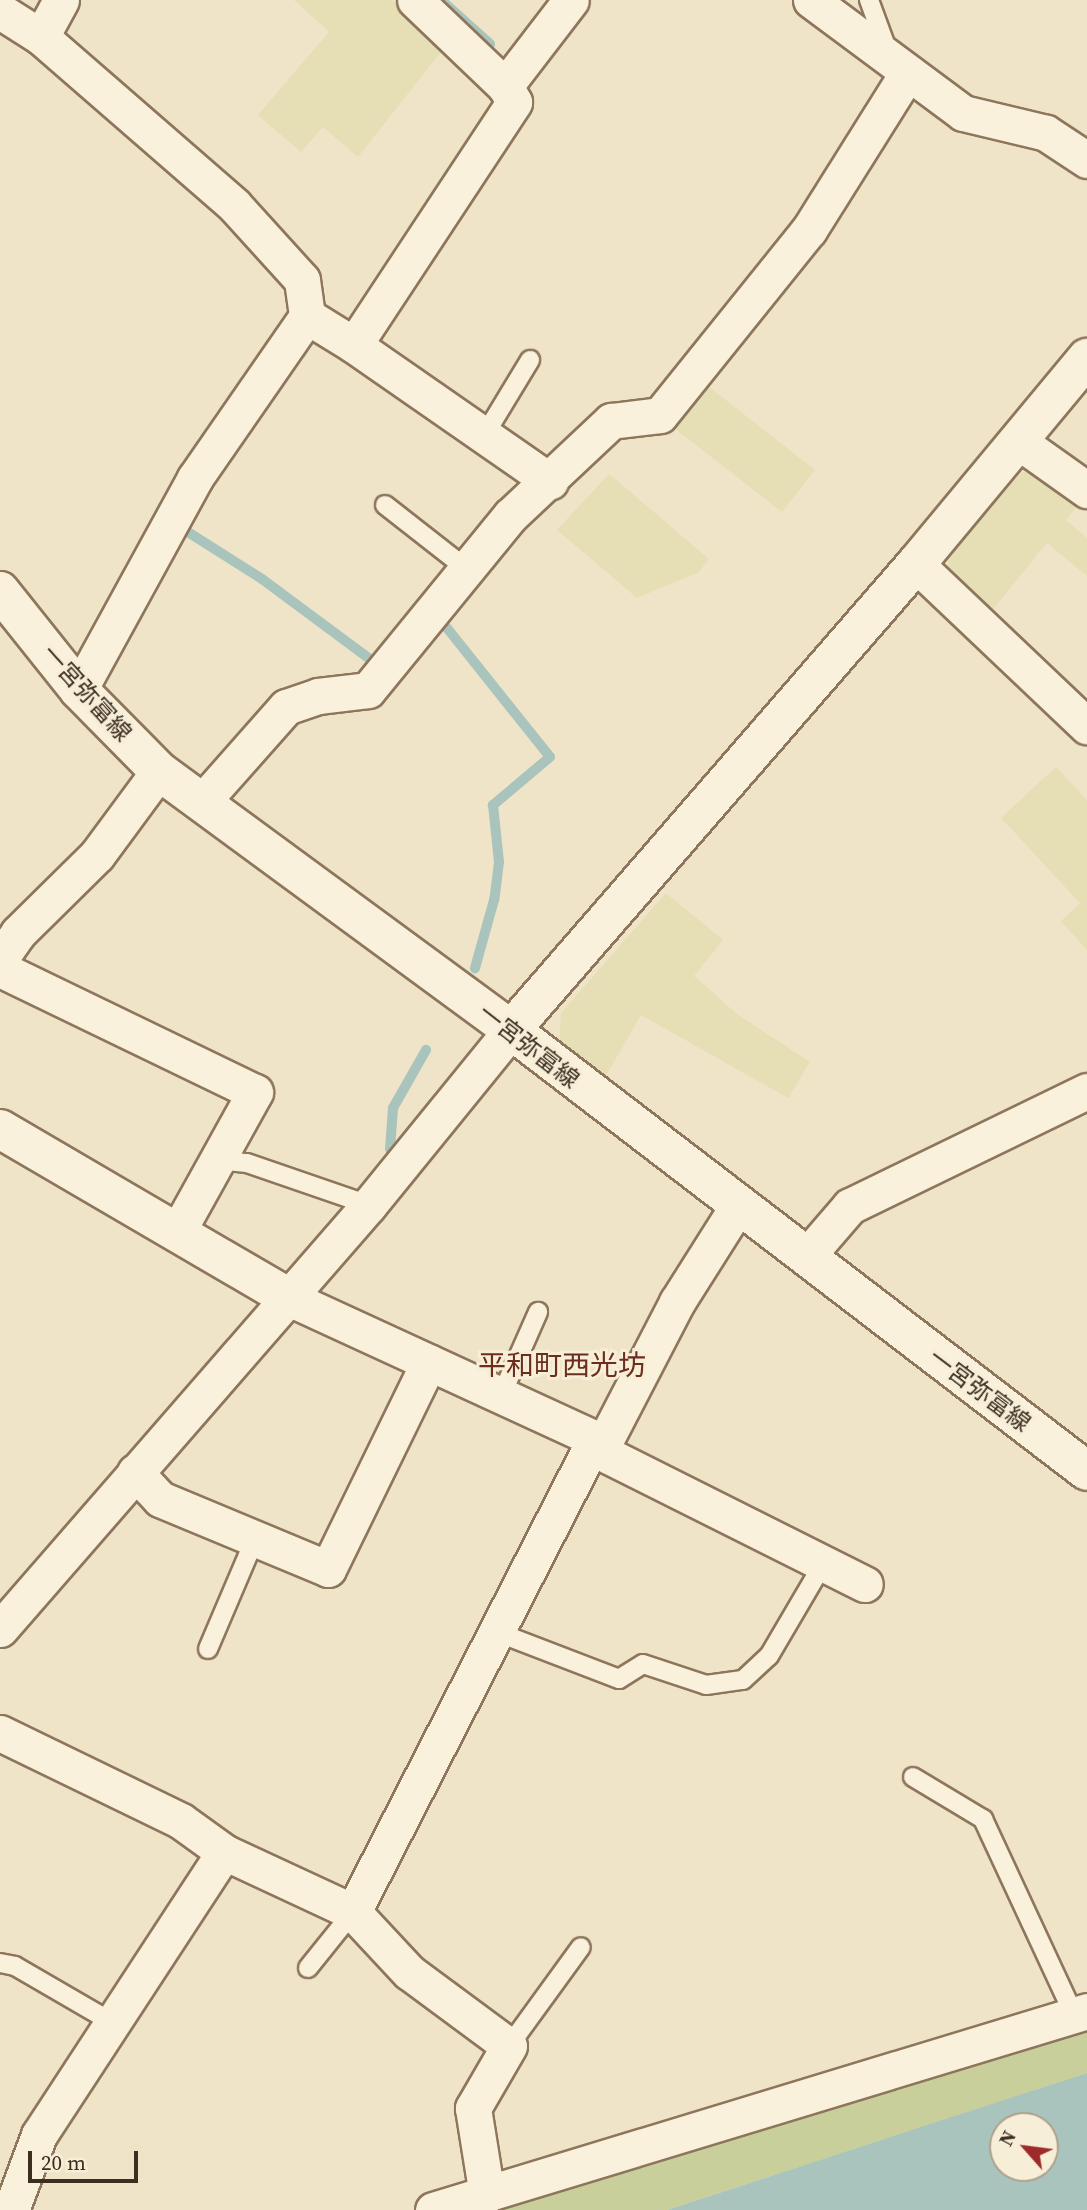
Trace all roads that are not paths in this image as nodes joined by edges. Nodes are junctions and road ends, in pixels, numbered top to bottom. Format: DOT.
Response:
graph roads {
  1 [pos="61,0"];
  2 [pos="415,0"];
  3 [pos="571,0"];
  4 [pos="811,0"];
  5 [pos="869,0"];
  6 [pos="0,11"];
  7 [pos="41,37"];
  8 [pos="899,66"];
  9 [pos="505,86"];
  10 [pos="1087,160"];
  11 [pos="307,316"];
  12 [pos="354,345"];
  13 [pos="1087,358"];
  14 [pos="530,360"];
  15 [pos="484,436"];
  16 [pos="1018,441"];
  17 [pos="550,481"];
  18 [pos="1087,490"];
  19 [pos="385,505"];
  20 [pos="916,564"];
  21 [pos="467,569"];
  22 [pos="0,591"];
  23 [pos="79,690"];
  24 [pos="1087,726"];
  25 [pos="159,771"];
  26 [pos="202,802"];
  27 [pos="0,959"];
  28 [pos="0,969"];
  29 [pos="511,1030"];
  30 [pos="1087,1091"];
  31 [pos="0,1129"];
  32 [pos="217,1160"];
  33 [pos="369,1205"];
  34 [pos="737,1207"];
  35 [pos="177,1233"];
  36 [pos="806,1258"];
  37 [pos="289,1298"];
  38 [pos="538,1312"];
  39 [pos="429,1362"];
  40 [pos="501,1396"];
  41 [pos="599,1441"];
  42 [pos="1087,1471"];
  43 [pos="135,1472"];
  44 [pos="255,1539"];
  45 [pos="823,1564"];
  46 [pos="864,1584"];
  47 [pos="0,1629"];
  48 [pos="494,1631"];
  49 [pos="208,1648"];
  50 [pos="0,1733"];
  51 [pos="913,1777"];
  52 [pos="223,1852"];
  53 [pos="353,1912"];
  54 [pos="581,1947"];
  55 [pos="0,1963"];
  56 [pos="308,1968"];
  57 [pos="1081,2013"];
  58 [pos="110,2021"];
  59 [pos="509,2046"];
  60 [pos="487,2195"];
  61 [pos="11,2210"];
  62 [pos="433,2210"];
  1 -- 7 [label="street"];
  2 -- 9 [label="street"];
  3 -- 9 [label="street"];
  4 -- 8 [label="street"];
  5 -- 8 [label="lane"];
  6 -- 7 [label="street"];
  7 -- 11 [label="street"];
  8 -- 10 [label="street"];
  8 -- 17 [label="street"];
  9 -- 12 [label="street"];
  11 -- 12 [label="street"];
  11 -- 23 [label="street"];
  12 -- 15 [label="street"];
  13 -- 16 [label="main road"];
  14 -- 15 [label="lane"];
  15 -- 17 [label="street"];
  16 -- 18 [label="street"];
  16 -- 20 [label="main road"];
  17 -- 21 [label="street"];
  19 -- 21 [label="lane"];
  20 -- 24 [label="street"];
  20 -- 29 [label="main road"];
  21 -- 26 [label="street"];
  22 -- 23 [label="main road, 一宮弥富線"];
  23 -- 25 [label="main road, 一宮弥富線"];
  25 -- 26 [label="main road, 一宮弥富線"];
  25 -- 27 [label="street"];
  26 -- 29 [label="main road, 一宮弥富線"];
  28 -- 32 [label="street"];
  29 -- 33 [label="street"];
  29 -- 34 [label="main road, 一宮弥富線"];
  30 -- 36 [label="street"];
  31 -- 35 [label="main road"];
  32 -- 33 [label="lane"];
  32 -- 35 [label="street"];
  33 -- 37 [label="street"];
  34 -- 36 [label="main road, 一宮弥富線"];
  34 -- 41 [label="street"];
  35 -- 37 [label="main road"];
  36 -- 42 [label="main road, 一宮弥富線"];
  37 -- 39 [label="street"];
  37 -- 43 [label="street"];
  38 -- 40 [label="lane"];
  39 -- 40 [label="street"];
  39 -- 44 [label="street"];
  40 -- 41 [label="street"];
  41 -- 45 [label="street"];
  41 -- 48 [label="street"];
  43 -- 44 [label="street"];
  43 -- 47 [label="street"];
  44 -- 49 [label="lane"];
  45 -- 46 [label="street"];
  45 -- 48 [label="lane"];
  48 -- 53 [label="street"];
  50 -- 52 [label="street"];
  51 -- 57 [label="lane"];
  52 -- 53 [label="street"];
  52 -- 58 [label="street"];
  53 -- 56 [label="lane"];
  53 -- 59 [label="street"];
  54 -- 59 [label="lane"];
  55 -- 58 [label="lane"];
  57 -- 60 [label="street"];
  58 -- 61 [label="street"];
  59 -- 60 [label="street"];
  60 -- 62 [label="street"];
}
